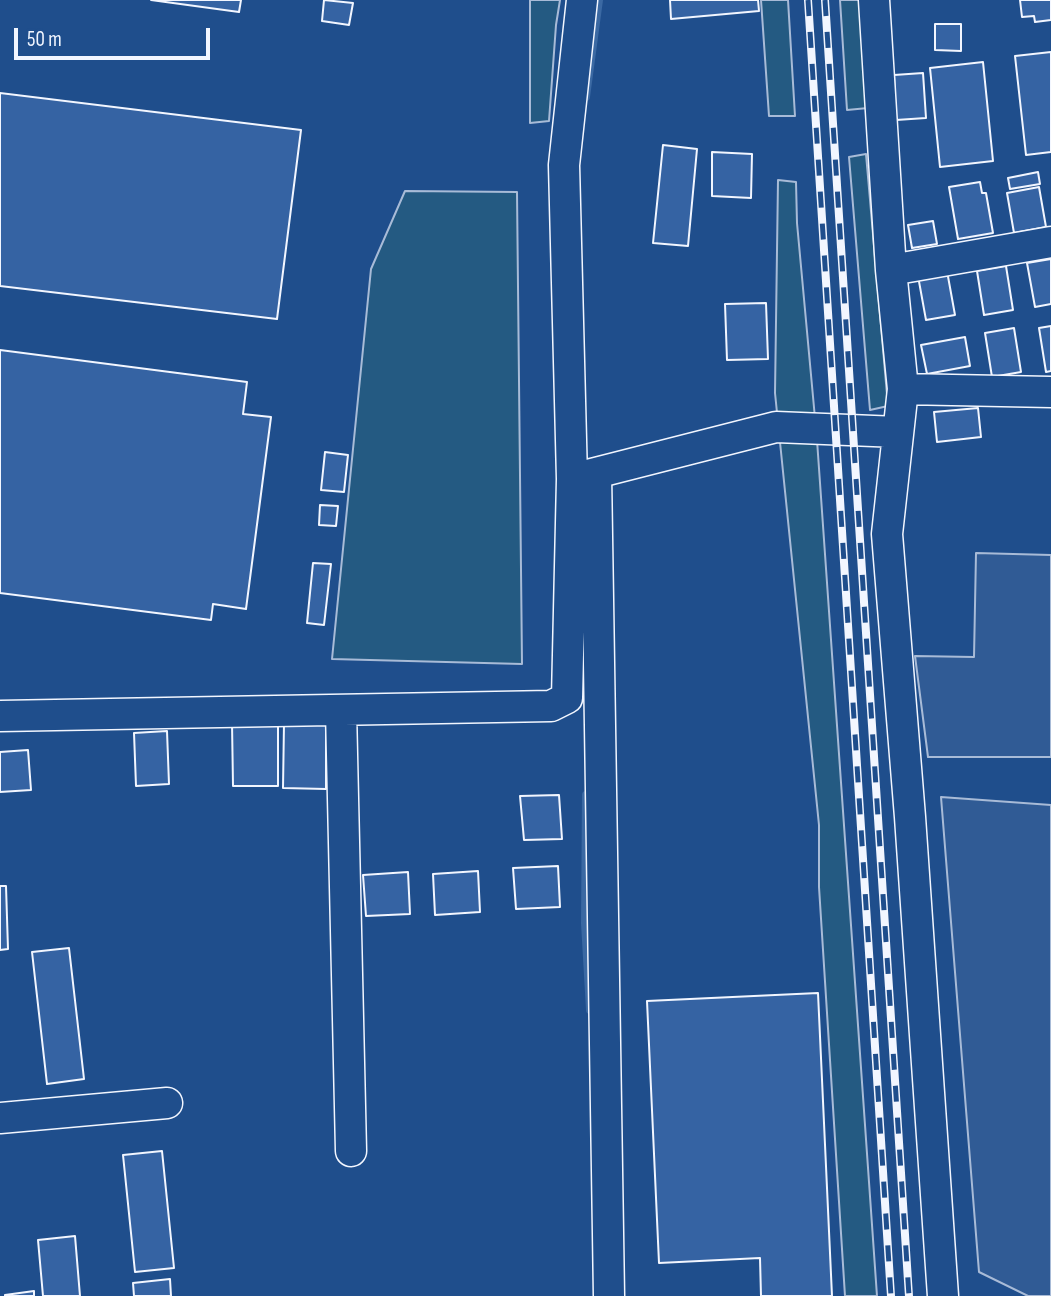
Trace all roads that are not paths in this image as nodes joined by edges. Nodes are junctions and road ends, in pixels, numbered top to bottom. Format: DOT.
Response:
graph roads {
  1 [pos="582,0"];
  2 [pos="874,0"];
  3 [pos="1051,242"];
  4 [pos="891,270"];
  5 [pos="903,389"];
  6 [pos="1051,392"];
  7 [pos="898,432"];
  8 [pos="584,476"];
  9 [pos="341,710"];
  10 [pos="0,716"];
  11 [pos="167,1102"];
  12 [pos="0,1118"];
  13 [pos="351,1151"];
  14 [pos="609,1296"];
  15 [pos="943,1296"];
  1 -- 8 [label="street"];
  2 -- 4 [label="street"];
  3 -- 4 [label="street"];
  4 -- 5 [label="street"];
  5 -- 6 [label="street"];
  5 -- 7 [label="street"];
  7 -- 8 [label="street"];
  7 -- 15 [label="street"];
  8 -- 9 [label="street"];
  8 -- 14 [label="street"];
  9 -- 10 [label="street"];
  9 -- 13 [label="street"];
  11 -- 12 [label="street"];
}
